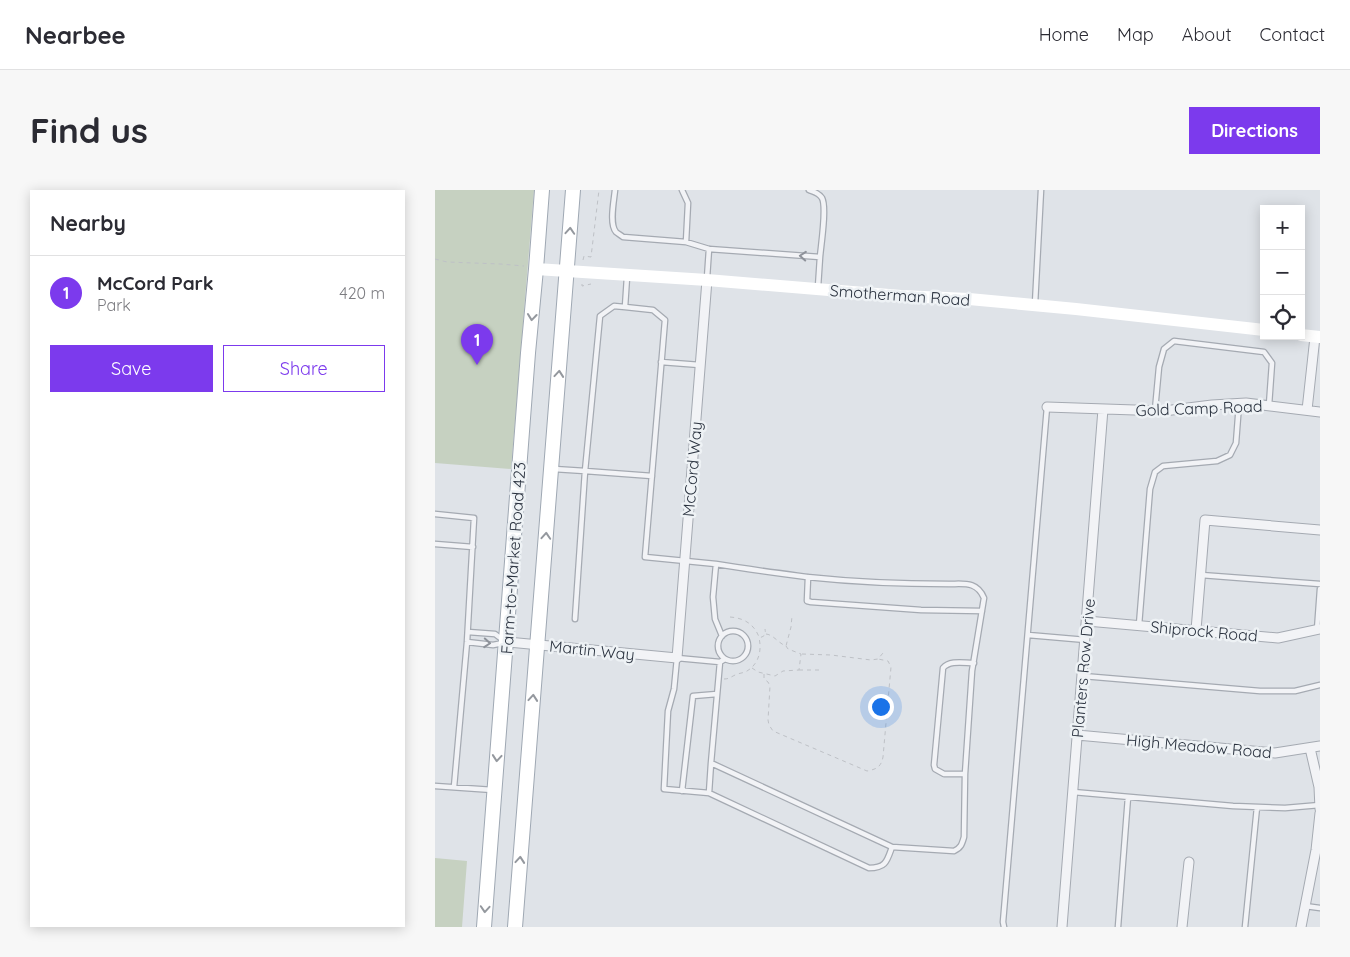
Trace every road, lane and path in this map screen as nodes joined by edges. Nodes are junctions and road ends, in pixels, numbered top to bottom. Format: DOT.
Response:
graph roads {
  1 [pos="542,190"];
  2 [pos="573,190"];
  3 [pos="615,190"];
  4 [pos="682,190"];
  5 [pos="809,190"];
  6 [pos="1041,190"];
  7 [pos="686,242"];
  8 [pos="709,250"];
  9 [pos="820,257"];
  10 [pos="435,259"];
  11 [pos="532,267"];
  12 [pos="567,271"];
  13 [pos="628,275"];
  14 [pos="707,280"];
  15 [pos="818,289"];
  16 [pos="1034,305"];
  17 [pos="625,306"];
  18 [pos="1260,330"];
  19 [pos="1317,337"];
  20 [pos="661,362"];
  21 [pos="700,365"];
  22 [pos="1239,404"];
  23 [pos="1269,405"];
  24 [pos="1047,407"];
  25 [pos="1103,409"];
  26 [pos="1155,410"];
  27 [pos="1307,410"];
  28 [pos="1320,412"];
  29 [pos="551,469"];
  30 [pos="585,471"];
  31 [pos="652,476"];
  32 [pos="435,514"];
  33 [pos="1320,530"];
  34 [pos="435,544"];
  35 [pos="473,547"];
  36 [pos="684,561"];
  37 [pos="716,564"];
  38 [pos="1201,575"];
  39 [pos="808,577"];
  40 [pos="1320,584"];
  41 [pos="1320,589"];
  42 [pos="982,611"];
  43 [pos="791,616"];
  44 [pos="730,617"];
  45 [pos="575,619"];
  46 [pos="1087,621"];
  47 [pos="1139,625"];
  48 [pos="765,629"];
  49 [pos="1196,630"];
  50 [pos="1318,630"];
  51 [pos="468,632"];
  52 [pos="765,634"];
  53 [pos="1028,635"];
  54 [pos="722,636"];
  55 [pos="759,638"];
  56 [pos="1086,640"];
  57 [pos="467,642"];
  58 [pos="507,642"];
  59 [pos="537,644"];
  60 [pos="786,646"];
  61 [pos="883,653"];
  62 [pos="801,654"];
  63 [pos="677,658"];
  64 [pos="725,659"];
  65 [pos="877,659"];
  66 [pos="720,662"];
  67 [pos="974,664"];
  68 [pos="752,668"];
  69 [pos="799,670"];
  70 [pos="819,670"];
  71 [pos="764,674"];
  72 [pos="1083,676"];
  73 [pos="719,679"];
  74 [pos="1320,685"];
  75 [pos="717,694"];
  76 [pos="1077,735"];
  77 [pos="1320,746"];
  78 [pos="1310,748"];
  79 [pos="711,763"];
  80 [pos="965,774"];
  81 [pos="435,786"];
  82 [pos="454,787"];
  83 [pos="495,790"];
  84 [pos="682,790"];
  85 [pos="1073,792"];
  86 [pos="709,793"];
  87 [pos="1128,797"];
  88 [pos="1320,805"];
  89 [pos="1257,807"];
  90 [pos="1320,809"];
  91 [pos="1320,813"];
  92 [pos="892,847"];
  93 [pos="1318,850"];
  94 [pos="1189,862"];
  95 [pos="1305,906"];
  96 [pos="1320,908"];
  97 [pos="484,927"];
  98 [pos="515,927"];
  99 [pos="1004,927"];
  100 [pos="1062,927"];
  101 [pos="1118,927"];
  102 [pos="1181,927"];
  103 [pos="1245,927"];
  104 [pos="1301,927"];
  1 -- 11 [label="main road, Farm-to-Market Road 423"];
  12 -- 2 [label="main road, Farm-to-Market Road 423, one-way"];
  3 -- 7 [label="lane"];
  4 -- 7 [label="lane"];
  5 -- 9 [label="lane"];
  6 -- 16 [label="lane"];
  7 -- 8 [label="lane"];
  9 -- 8 [label="lane, one-way"];
  8 -- 14 [label="lane"];
  9 -- 15 [label="lane"];
  10 -- 11 [label="path"];
  11 -- 12 [label="street, Smotherman Road"];
  11 -- 58 [label="main road, Farm-to-Market Road 423, one-way"];
  12 -- 13 [label="street, Smotherman Road"];
  29 -- 12 [label="main road, Farm-to-Market Road 423, one-way"];
  13 -- 14 [label="street, Smotherman Road"];
  13 -- 17 [label="lane"];
  14 -- 15 [label="street, Smotherman Road"];
  14 -- 21 [label="street, McCord Way"];
  15 -- 16 [label="street, Smotherman Road"];
  16 -- 18 [label="street, Smotherman Road"];
  17 -- 20 [label="lane"];
  17 -- 30 [label="lane"];
  19 -- 27 [label="street"];
  20 -- 21 [label="lane"];
  20 -- 31 [label="lane"];
  21 -- 36 [label="street, McCord Way"];
  22 -- 23 [label="street, Gold Camp Road"];
  22 -- 26 [label="street, Gold Camp Road"];
  22 -- 47 [label="lane"];
  23 -- 26 [label="lane"];
  23 -- 27 [label="street, Gold Camp Road"];
  24 -- 25 [label="street, Gold Camp Road"];
  24 -- 53 [label="lane"];
  25 -- 26 [label="street, Gold Camp Road"];
  25 -- 46 [label="street, Planters Row Drive"];
  27 -- 28 [label="street, Gold Camp Road"];
  29 -- 30 [label="lane"];
  59 -- 29 [label="main road, Farm-to-Market Road 423, one-way"];
  30 -- 31 [label="lane"];
  30 -- 45 [label="lane"];
  31 -- 36 [label="lane"];
  32 -- 35 [label="lane"];
  33 -- 38 [label="street"];
  34 -- 35 [label="lane"];
  35 -- 51 [label="lane"];
  36 -- 37 [label="lane"];
  36 -- 63 [label="street, McCord Way"];
  37 -- 39 [label="lane"];
  37 -- 54 [label="lane"];
  38 -- 40 [label="lane"];
  38 -- 49 [label="street"];
  39 -- 42 [label="lane"];
  39 -- 42 [label="lane"];
  41 -- 50 [label="lane"];
  42 -- 67 [label="lane"];
  43 -- 60 [label="path"];
  44 -- 55 [label="path"];
  46 -- 47 [label="street, Shiprock Road"];
  46 -- 56 [label="street, Planters Row Drive"];
  47 -- 49 [label="street, Shiprock Road"];
  48 -- 52 [label="path"];
  49 -- 50 [label="street, Shiprock Road"];
  51 -- 57 [label="lane"];
  51 -- 58 [label="lane"];
  52 -- 55 [label="path"];
  52 -- 60 [label="path"];
  53 -- 56 [label="lane"];
  53 -- 99 [label="lane"];
  54 -- 64 [label="lane"];
  54 -- 64 [label="lane"];
  55 -- 68 [label="path"];
  56 -- 72 [label="street, Planters Row Drive"];
  57 -- 58 [label="lane, one-way"];
  57 -- 82 [label="lane"];
  58 -- 59 [label="street, Martin Way"];
  58 -- 83 [label="main road, Farm-to-Market Road 423, one-way"];
  59 -- 63 [label="street, Martin Way"];
  98 -- 59 [label="main road, Farm-to-Market Road 423, one-way"];
  60 -- 62 [label="path"];
  61 -- 65 [label="path"];
  62 -- 65 [label="path"];
  62 -- 69 [label="path"];
  63 -- 66 [label="lane"];
  63 -- 84 [label="lane"];
  64 -- 66 [label="lane"];
  65 -- 71 [label="path"];
  66 -- 73 [label="lane"];
  67 -- 80 [label="lane"];
  67 -- 80 [label="lane"];
  68 -- 71 [label="path"];
  68 -- 73 [label="path"];
  69 -- 70 [label="path"];
  69 -- 71 [label="path"];
  72 -- 74 [label="lane"];
  72 -- 76 [label="street, Planters Row Drive"];
  73 -- 75 [label="lane"];
  75 -- 79 [label="lane"];
  75 -- 84 [label="lane"];
  76 -- 78 [label="street, High Meadow Road"];
  76 -- 85 [label="street, Planters Row Drive"];
  77 -- 78 [label="street, High Meadow Road"];
  78 -- 88 [label="street"];
  79 -- 86 [label="lane"];
  79 -- 92 [label="lane"];
  80 -- 92 [label="lane"];
  81 -- 82 [label="lane"];
  82 -- 83 [label="lane"];
  83 -- 97 [label="main road, Farm-to-Market Road 423, one-way"];
  84 -- 86 [label="lane"];
  85 -- 87 [label="lane"];
  85 -- 100 [label="street, Planters Row Drive"];
  86 -- 92 [label="lane"];
  87 -- 89 [label="lane"];
  87 -- 101 [label="lane"];
  88 -- 89 [label="lane"];
  88 -- 90 [label="street"];
  89 -- 103 [label="lane"];
  91 -- 93 [label="street"];
  93 -- 95 [label="street"];
  94 -- 102 [label="street"];
  95 -- 96 [label="lane"];
  95 -- 104 [label="street"];
}
